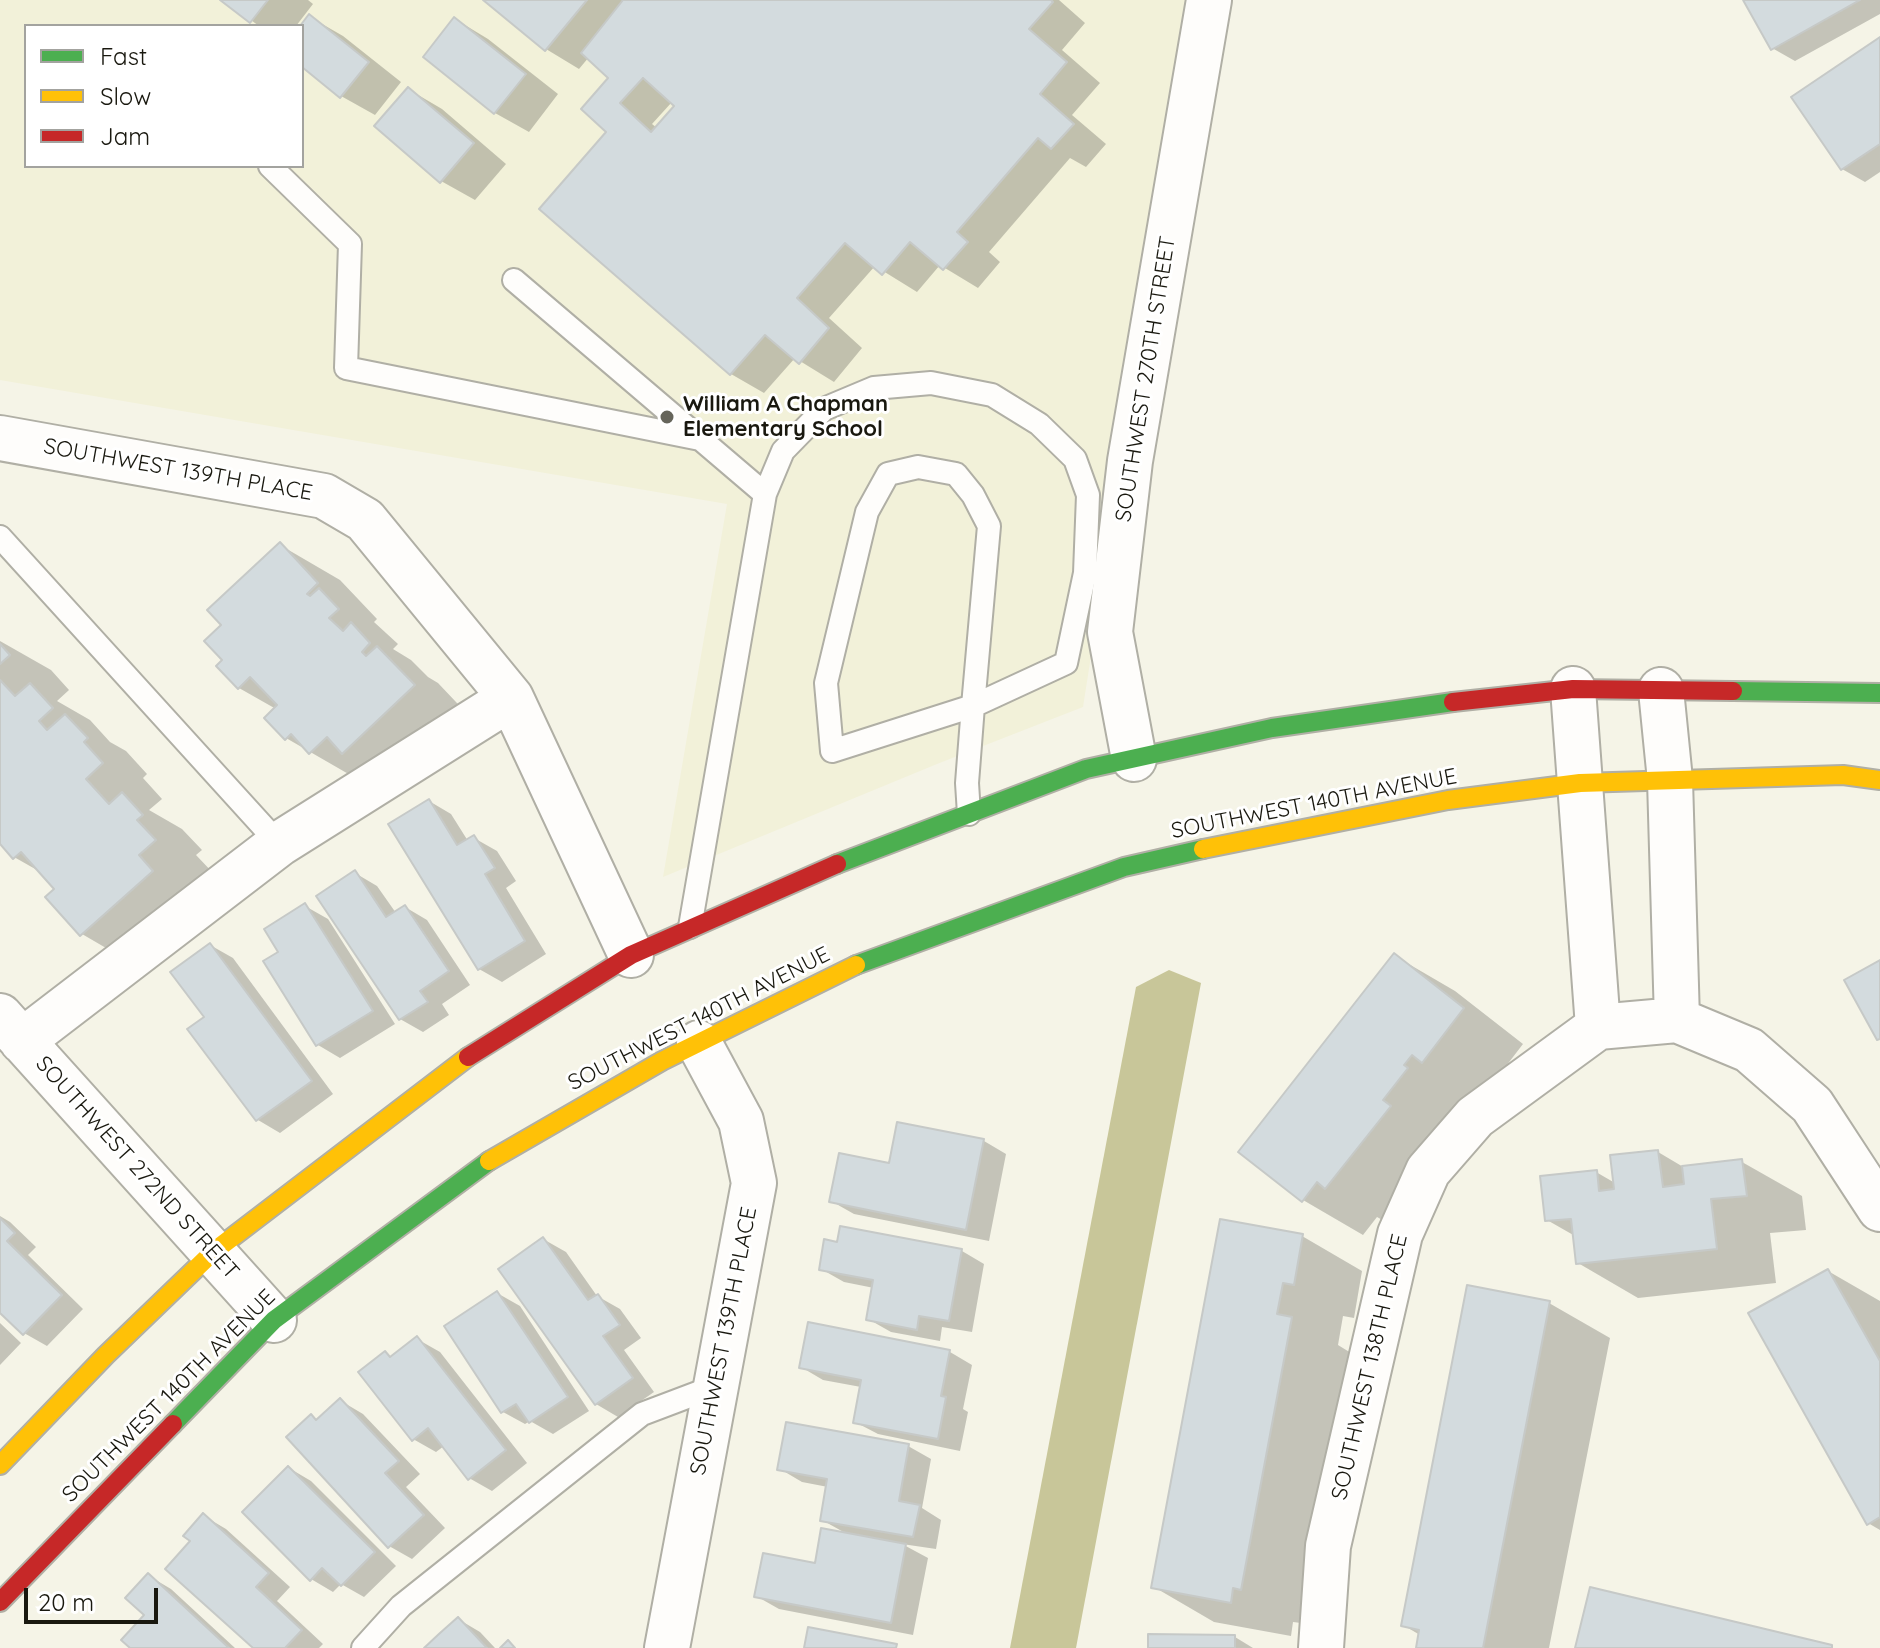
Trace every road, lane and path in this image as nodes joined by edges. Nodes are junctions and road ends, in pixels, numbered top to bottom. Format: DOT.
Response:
graph roads {
  1 [pos="1209,0"];
  2 [pos="272,168"];
  3 [pos="514,280"];
  4 [pos="0,438"];
  5 [pos="700,439"];
  6 [pos="765,494"];
  7 [pos="0,537"];
  8 [pos="1573,689"];
  9 [pos="1661,690"];
  10 [pos="1880,693"];
  11 [pos="511,698"];
  12 [pos="973,706"];
  13 [pos="1134,759"];
  14 [pos="1670,780"];
  15 [pos="1880,780"];
  16 [pos="1580,783"];
  17 [pos="969,814"];
  18 [pos="279,844"];
  19 [pos="690,927"];
  20 [pos="631,955"];
  21 [pos="1677,1020"];
  22 [pos="6,1025"];
  23 [pos="1598,1027"];
  24 [pos="699,1043"];
  25 [pos="1880,1209"];
  26 [pos="213,1252"];
  27 [pos="274,1320"];
  28 [pos="716,1386"];
  29 [pos="0,1465"];
  30 [pos="0,1602"];
  31 [pos="363,1648"];
  32 [pos="667,1648"];
  33 [pos="1321,1648"];
  1 -- 13 [label="street, SOUTHWEST 270TH STREET"];
  2 -- 5 [label="lane"];
  3 -- 5 [label="lane"];
  4 -- 11 [label="street, SOUTHWEST 139TH PLACE"];
  5 -- 6 [label="lane"];
  6 -- 12 [label="lane"];
  6 -- 19 [label="lane"];
  7 -- 18 [label="lane"];
  8 -- 9 [label="street"];
  8 -- 13 [label="street"];
  8 -- 16 [label="street"];
  9 -- 10 [label="street"];
  9 -- 14 [label="street"];
  11 -- 18 [label="street"];
  11 -- 20 [label="street, SOUTHWEST 139TH PLACE"];
  12 -- 12 [label="lane"];
  12 -- 17 [label="lane"];
  13 -- 17 [label="street"];
  14 -- 15 [label="street"];
  14 -- 16 [label="street"];
  14 -- 21 [label="street"];
  16 -- 23 [label="street"];
  16 -- 24 [label="street, SOUTHWEST 140TH AVENUE"];
  17 -- 19 [label="street"];
  18 -- 22 [label="street"];
  19 -- 20 [label="street"];
  20 -- 26 [label="street"];
  21 -- 23 [label="street"];
  21 -- 25 [label="street"];
  22 -- 26 [label="street, SOUTHWEST 272ND STREET"];
  23 -- 33 [label="street, SOUTHWEST 138TH PLACE"];
  24 -- 27 [label="street, SOUTHWEST 140TH AVENUE"];
  24 -- 28 [label="street, SOUTHWEST 139TH PLACE"];
  26 -- 27 [label="street, SOUTHWEST 272ND STREET"];
  26 -- 29 [label="street"];
  27 -- 30 [label="street, SOUTHWEST 140TH AVENUE"];
  28 -- 31 [label="lane"];
  28 -- 32 [label="street, SOUTHWEST 139TH PLACE"];
}
